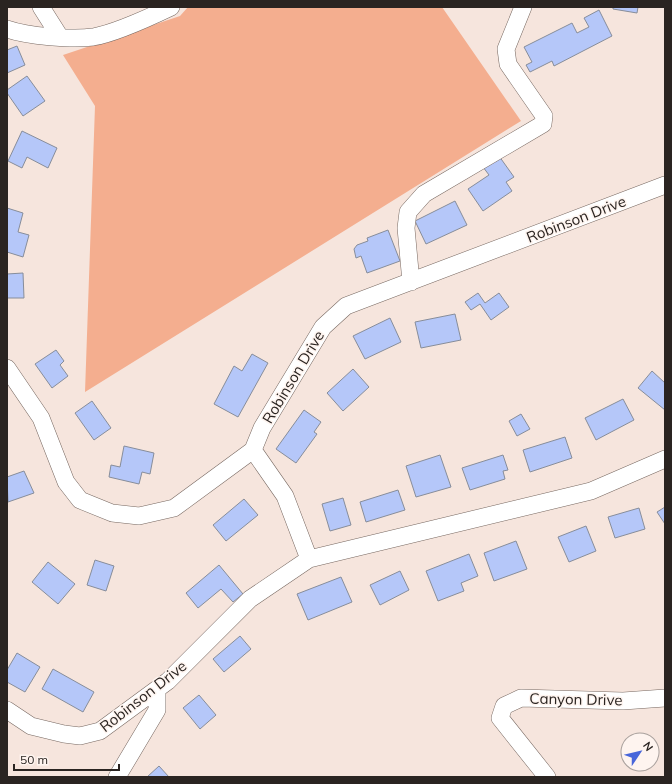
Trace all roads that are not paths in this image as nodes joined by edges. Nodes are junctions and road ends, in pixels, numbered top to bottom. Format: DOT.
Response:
graph roads {
  1 [pos="41,7"];
  2 [pos="171,7"];
  3 [pos="523,7"];
  4 [pos="7,29"];
  5 [pos="60,37"];
  6 [pos="665,185"];
  7 [pos="411,282"];
  8 [pos="7,368"];
  9 [pos="253,450"];
  10 [pos="665,459"];
  11 [pos="309,559"];
  12 [pos="157,689"];
  13 [pos="665,698"];
  14 [pos="7,710"];
  15 [pos="117,777"];
  16 [pos="547,777"];
  1 -- 5 [label="street"];
  2 -- 5 [label="street"];
  3 -- 7 [label="street"];
  4 -- 5 [label="street"];
  6 -- 7 [label="street, Robinson Drive"];
  7 -- 9 [label="street, Robinson Drive"];
  8 -- 9 [label="street"];
  9 -- 11 [label="street"];
  10 -- 11 [label="street, Robinson Drive"];
  11 -- 12 [label="street, Robinson Drive"];
  12 -- 14 [label="street, Robinson Drive"];
  12 -- 15 [label="street"];
  13 -- 16 [label="street, Canyon Drive"];
}
